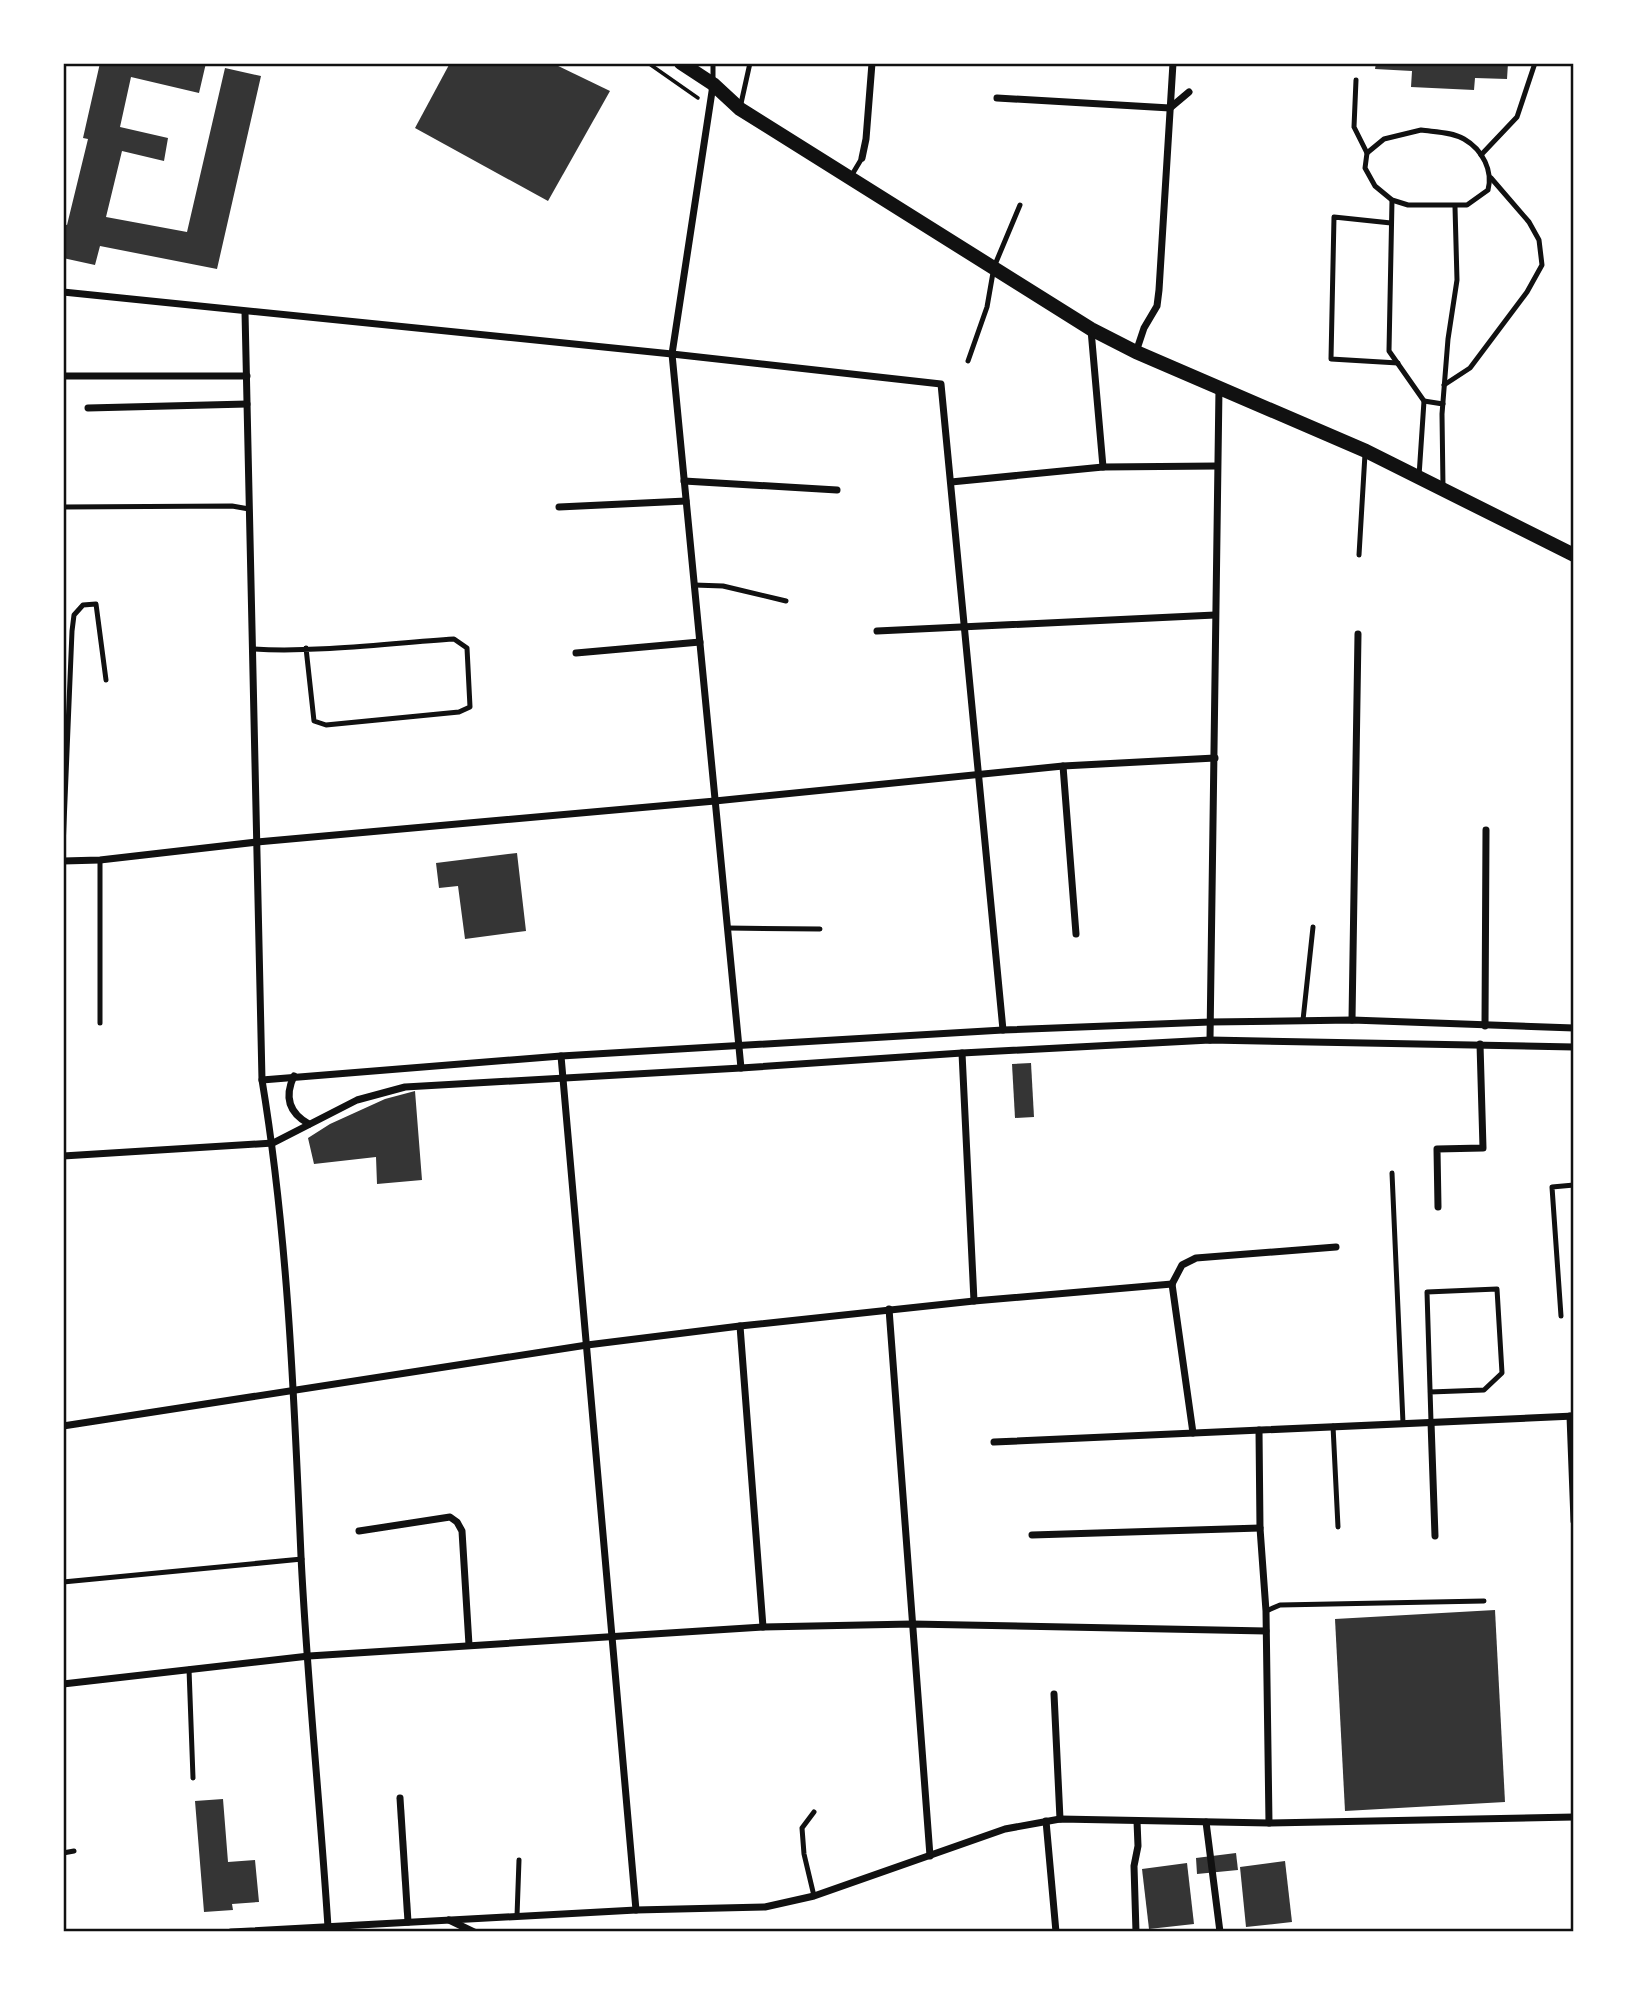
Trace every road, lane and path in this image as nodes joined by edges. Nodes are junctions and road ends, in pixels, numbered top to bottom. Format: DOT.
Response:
graph roads {
  1 [pos="681,63"];
  2 [pos="713,63"];
  3 [pos="750,63"];
  4 [pos="872,63"];
  5 [pos="1173,63"];
  6 [pos="1535,63"];
  7 [pos="1356,80"];
  8 [pos="713,84"];
  9 [pos="1189,92"];
  10 [pos="997,98"];
  11 [pos="1170,107"];
  12 [pos="740,108"];
  13 [pos="1367,153"];
  14 [pos="1481,155"];
  15 [pos="862,158"];
  16 [pos="850,178"];
  17 [pos="1491,178"];
  18 [pos="1392,200"];
  19 [pos="1020,205"];
  20 [pos="1455,206"];
  21 [pos="1391,223"];
  22 [pos="994,267"];
  23 [pos="63,292"];
  24 [pos="245,312"];
  25 [pos="1091,329"];
  26 [pos="1136,352"];
  27 [pos="672,354"];
  28 [pos="968,361"];
  29 [pos="1398,363"];
  30 [pos="63,376"];
  31 [pos="247,376"];
  32 [pos="1444,385"];
  33 [pos="1219,388"];
  34 [pos="1424,401"];
  35 [pos="247,404"];
  36 [pos="1443,404"];
  37 [pos="88,408"];
  38 [pos="1366,451"];
  39 [pos="1217,466"];
  40 [pos="1103,467"];
  41 [pos="1419,479"];
  42 [pos="684,481"];
  43 [pos="951,482"];
  44 [pos="837,490"];
  45 [pos="1443,490"];
  46 [pos="686,501"];
  47 [pos="63,507"];
  48 [pos="559,507"];
  49 [pos="249,509"];
  50 [pos="1359,555"];
  51 [pos="1574,555"];
  52 [pos="694,585"];
  53 [pos="786,601"];
  54 [pos="1215,615"];
  55 [pos="964,626"];
  56 [pos="877,631"];
  57 [pos="1358,634"];
  58 [pos="700,642"];
  59 [pos="306,648"];
  60 [pos="253,649"];
  61 [pos="576,653"];
  62 [pos="106,680"];
  63 [pos="1215,758"];
  64 [pos="1063,766"];
  65 [pos="979,774"];
  66 [pos="715,802"];
  67 [pos="1486,830"];
  68 [pos="257,842"];
  69 [pos="63,850"];
  70 [pos="100,860"];
  71 [pos="63,861"];
  72 [pos="1312,927"];
  73 [pos="727,928"];
  74 [pos="820,929"];
  75 [pos="1076,934"];
  76 [pos="1303,1020"];
  77 [pos="1352,1020"];
  78 [pos="1210,1022"];
  79 [pos="100,1023"];
  80 [pos="1485,1026"];
  81 [pos="1574,1028"];
  82 [pos="1003,1030"];
  83 [pos="1210,1040"];
  84 [pos="738,1044"];
  85 [pos="1480,1044"];
  86 [pos="1574,1047"];
  87 [pos="962,1053"];
  88 [pos="561,1056"];
  89 [pos="741,1068"];
  90 [pos="294,1076"];
  91 [pos="564,1078"];
  92 [pos="262,1080"];
  93 [pos="309,1124"];
  94 [pos="273,1143"];
  95 [pos="63,1156"];
  96 [pos="1392,1173"];
  97 [pos="1574,1185"];
  98 [pos="1438,1207"];
  99 [pos="1336,1248"];
  100 [pos="1172,1284"];
  101 [pos="974,1301"];
  102 [pos="889,1309"];
  103 [pos="1561,1316"];
  104 [pos="740,1326"];
  105 [pos="587,1345"];
  106 [pos="294,1390"];
  107 [pos="1430,1392"];
  108 [pos="1572,1416"];
  109 [pos="1431,1422"];
  110 [pos="1403,1423"];
  111 [pos="63,1426"];
  112 [pos="1333,1426"];
  113 [pos="1259,1430"];
  114 [pos="1193,1433"];
  115 [pos="994,1441"];
  116 [pos="1574,1521"];
  117 [pos="1338,1527"];
  118 [pos="1260,1528"];
  119 [pos="359,1531"];
  120 [pos="1032,1535"];
  121 [pos="1435,1536"];
  122 [pos="302,1559"];
  123 [pos="63,1582"];
  124 [pos="1484,1601"];
  125 [pos="1266,1611"];
  126 [pos="912,1623"];
  127 [pos="763,1627"];
  128 [pos="1266,1632"];
  129 [pos="612,1636"];
  130 [pos="469,1645"];
  131 [pos="309,1656"];
  132 [pos="190,1670"];
  133 [pos="63,1684"];
  134 [pos="1054,1694"];
  135 [pos="193,1777"];
  136 [pos="400,1798"];
  137 [pos="814,1812"];
  138 [pos="1574,1817"];
  139 [pos="1060,1819"];
  140 [pos="1046,1821"];
  141 [pos="1137,1821"];
  142 [pos="1206,1822"];
  143 [pos="1269,1824"];
  144 [pos="74,1851"];
  145 [pos="63,1853"];
  146 [pos="930,1856"];
  147 [pos="519,1860"];
  148 [pos="814,1896"];
  149 [pos="636,1910"];
  150 [pos="517,1916"];
  151 [pos="449,1920"];
  152 [pos="408,1922"];
  153 [pos="397,1923"];
  154 [pos="328,1927"];
  155 [pos="384,1928"];
  156 [pos="231,1932"];
  157 [pos="397,1932"];
  158 [pos="474,1932"];
  159 [pos="1056,1932"];
  160 [pos="1136,1932"];
  161 [pos="1220,1932"];
  1 -- 8 [label="main road"];
  2 -- 8 [label="lane"];
  3 -- 12 [label="lane"];
  4 -- 15 [label="street"];
  5 -- 11 [label="street"];
  6 -- 14 [label="lane"];
  7 -- 13 [label="lane"];
  8 -- 12 [label="main road"];
  8 -- 27 [label="street"];
  9 -- 11 [label="street"];
  10 -- 11 [label="street"];
  11 -- 26 [label="street"];
  12 -- 16 [label="main road"];
  13 -- 14 [label="lane"];
  13 -- 18 [label="lane"];
  14 -- 17 [label="lane"];
  15 -- 16 [label="lane"];
  16 -- 22 [label="main road"];
  17 -- 20 [label="lane"];
  17 -- 32 [label="lane"];
  18 -- 20 [label="lane"];
  18 -- 21 [label="lane"];
  19 -- 22 [label="lane"];
  20 -- 32 [label="lane"];
  21 -- 29 [label="lane"];
  21 -- 29 [label="lane"];
  22 -- 25 [label="main road"];
  22 -- 28 [label="lane"];
  23 -- 24 [label="street"];
  24 -- 27 [label="street"];
  24 -- 31 [label="street"];
  25 -- 26 [label="main road"];
  25 -- 40 [label="street"];
  26 -- 33 [label="main road"];
  27 -- 42 [label="street"];
  27 -- 43 [label="street"];
  29 -- 34 [label="lane"];
  30 -- 31 [label="street"];
  31 -- 35 [label="street"];
  32 -- 36 [label="lane"];
  33 -- 38 [label="main road"];
  33 -- 39 [label="street"];
  34 -- 36 [label="lane"];
  34 -- 41 [label="lane"];
  35 -- 37 [label="street"];
  35 -- 49 [label="street"];
  36 -- 45 [label="lane"];
  38 -- 41 [label="main road"];
  38 -- 50 [label="lane"];
  39 -- 40 [label="street"];
  39 -- 54 [label="street"];
  40 -- 43 [label="street"];
  41 -- 45 [label="main road"];
  42 -- 44 [label="street"];
  42 -- 46 [label="street"];
  43 -- 55 [label="street"];
  45 -- 51 [label="main road"];
  46 -- 48 [label="street"];
  46 -- 52 [label="street"];
  47 -- 49 [label="lane"];
  49 -- 60 [label="street"];
  52 -- 53 [label="lane"];
  52 -- 58 [label="street"];
  54 -- 55 [label="street"];
  54 -- 63 [label="street"];
  55 -- 56 [label="street"];
  55 -- 65 [label="street"];
  57 -- 77 [label="street"];
  58 -- 61 [label="street"];
  58 -- 66 [label="street"];
  59 -- 59 [label="lane"];
  59 -- 60 [label="lane"];
  60 -- 68 [label="street"];
  62 -- 69 [label="lane"];
  63 -- 64 [label="street"];
  63 -- 78 [label="street"];
  64 -- 65 [label="street"];
  64 -- 75 [label="street"];
  65 -- 66 [label="street"];
  65 -- 82 [label="street"];
  66 -- 68 [label="street"];
  66 -- 73 [label="street"];
  67 -- 80 [label="street"];
  68 -- 70 [label="street"];
  68 -- 92 [label="street"];
  69 -- 71 [label="lane"];
  70 -- 71 [label="street"];
  70 -- 79 [label="lane"];
  72 -- 76 [label="lane"];
  73 -- 74 [label="lane"];
  73 -- 84 [label="street"];
  76 -- 77 [label="street"];
  76 -- 78 [label="street"];
  77 -- 80 [label="street"];
  78 -- 82 [label="street"];
  78 -- 83 [label="street"];
  80 -- 81 [label="street"];
  82 -- 84 [label="street"];
  83 -- 85 [label="street"];
  83 -- 87 [label="street"];
  84 -- 88 [label="street"];
  84 -- 89 [label="street"];
  85 -- 86 [label="street"];
  85 -- 98 [label="street"];
  87 -- 89 [label="street"];
  87 -- 101 [label="street"];
  88 -- 90 [label="street"];
  88 -- 91 [label="street"];
  89 -- 91 [label="street"];
  90 -- 92 [label="street"];
  90 -- 93 [label="street"];
  91 -- 93 [label="street"];
  91 -- 105 [label="street"];
  92 -- 94 [label="street"];
  93 -- 94 [label="street"];
  94 -- 95 [label="street"];
  94 -- 106 [label="street"];
  96 -- 110 [label="lane"];
  97 -- 103 [label="lane"];
  99 -- 100 [label="street"];
  100 -- 101 [label="street"];
  100 -- 114 [label="street"];
  101 -- 102 [label="street"];
  102 -- 104 [label="street"];
  102 -- 126 [label="street"];
  104 -- 105 [label="street"];
  104 -- 127 [label="street"];
  105 -- 106 [label="street"];
  105 -- 129 [label="street"];
  106 -- 111 [label="street"];
  106 -- 122 [label="street"];
  107 -- 107 [label="lane"];
  107 -- 109 [label="lane"];
  108 -- 109 [label="street"];
  108 -- 116 [label="street"];
  109 -- 110 [label="street"];
  109 -- 121 [label="street"];
  110 -- 112 [label="street"];
  112 -- 113 [label="street"];
  112 -- 117 [label="lane"];
  113 -- 114 [label="street"];
  113 -- 118 [label="street"];
  114 -- 115 [label="street"];
  118 -- 120 [label="street"];
  118 -- 125 [label="street"];
  119 -- 130 [label="street"];
  122 -- 123 [label="lane"];
  122 -- 131 [label="street"];
  124 -- 125 [label="lane"];
  125 -- 128 [label="street"];
  126 -- 127 [label="street"];
  126 -- 128 [label="street"];
  126 -- 146 [label="street"];
  127 -- 129 [label="street"];
  128 -- 143 [label="street"];
  129 -- 130 [label="street"];
  129 -- 149 [label="street"];
  130 -- 131 [label="street"];
  131 -- 132 [label="street"];
  131 -- 154 [label="street"];
  132 -- 133 [label="street"];
  132 -- 135 [label="lane"];
  134 -- 139 [label="street"];
  136 -- 152 [label="street"];
  137 -- 148 [label="lane"];
  138 -- 143 [label="street"];
  139 -- 140 [label="street"];
  139 -- 141 [label="street"];
  140 -- 146 [label="street"];
  140 -- 159 [label="street"];
  141 -- 142 [label="street"];
  141 -- 160 [label="street"];
  142 -- 143 [label="street"];
  142 -- 161 [label="street"];
  144 -- 145 [label="lane"];
  146 -- 148 [label="street"];
  147 -- 150 [label="lane"];
  148 -- 149 [label="street"];
  149 -- 150 [label="street"];
  150 -- 151 [label="street"];
  151 -- 152 [label="street"];
  151 -- 158 [label="street"];
  152 -- 153 [label="street"];
  153 -- 155 [label="street"];
  153 -- 157 [label="street"];
  154 -- 155 [label="street"];
  154 -- 156 [label="street"];
}
